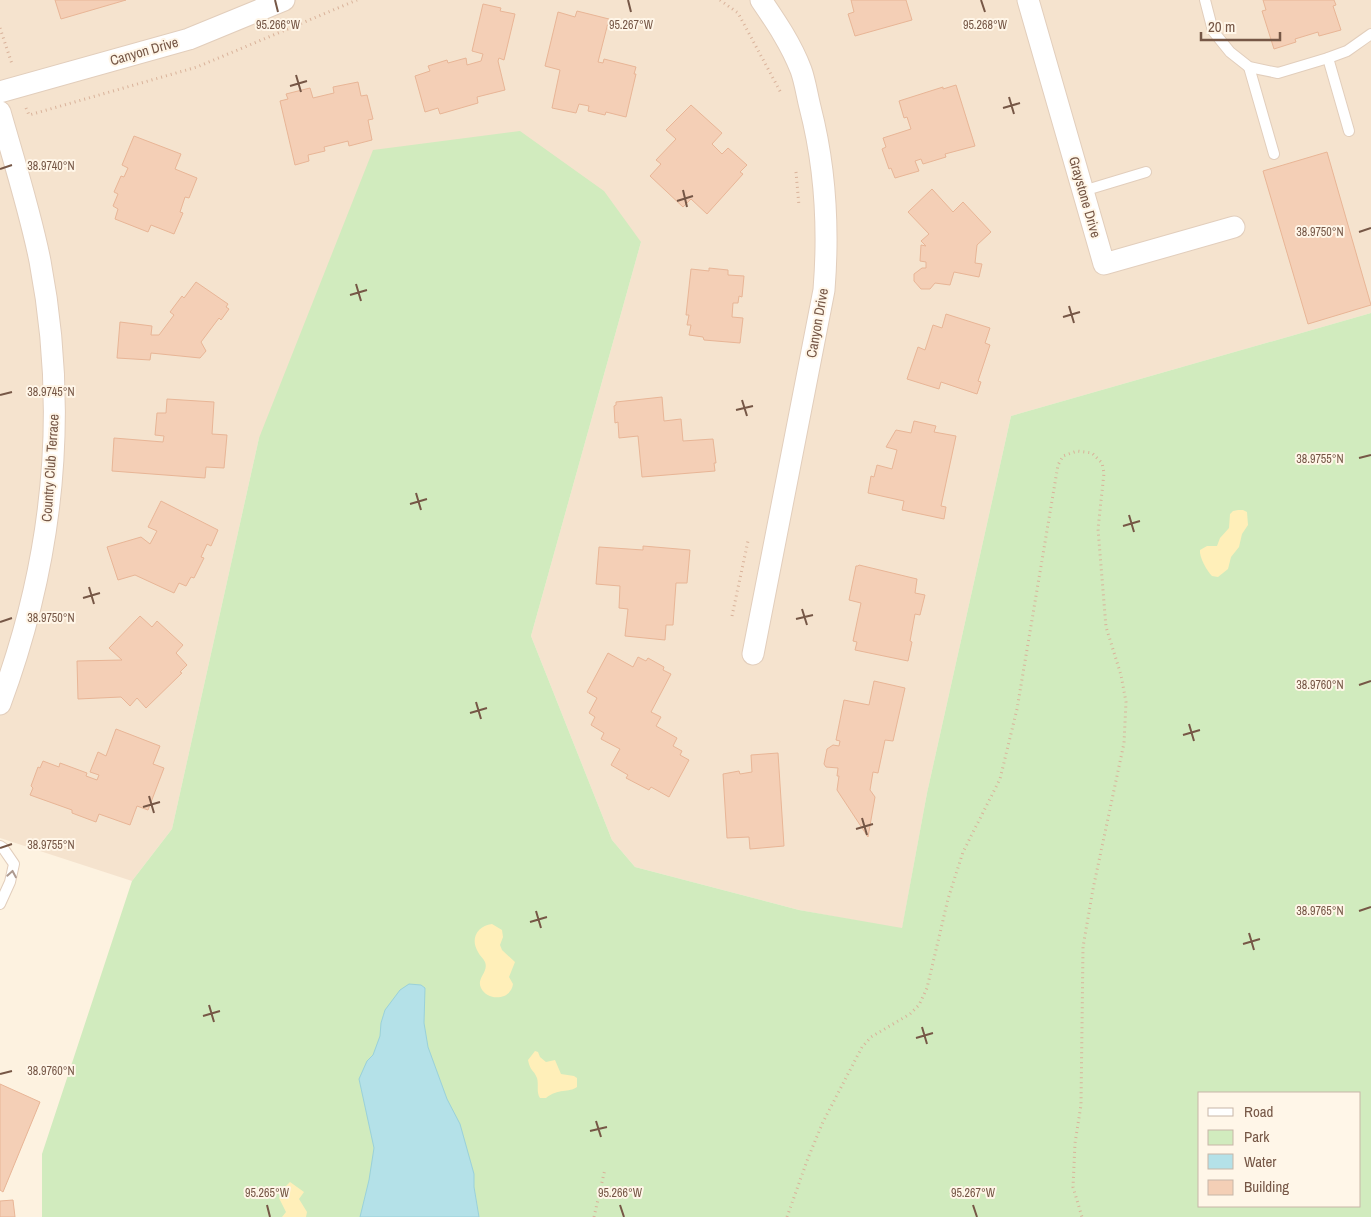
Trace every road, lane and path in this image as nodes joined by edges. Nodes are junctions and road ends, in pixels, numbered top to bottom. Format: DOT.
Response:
graph roads {
  1 [pos="284,0"];
  2 [pos="720,0"];
  3 [pos="761,0"];
  4 [pos="1028,0"];
  5 [pos="1205,0"];
  6 [pos="1371,34"];
  7 [pos="1328,58"];
  8 [pos="1249,66"];
  9 [pos="0,92"];
  10 [pos="785,101"];
  11 [pos="0,112"];
  12 [pos="1349,131"];
  13 [pos="1274,154"];
  14 [pos="796,168"];
  15 [pos="1146,172"];
  16 [pos="1083,191"];
  17 [pos="799,206"];
  18 [pos="1234,227"];
  19 [pos="749,540"];
  20 [pos="732,616"];
  21 [pos="752,654"];
  22 [pos="0,704"];
  23 [pos="0,846"];
  24 [pos="0,904"];
  25 [pos="605,1169"];
  26 [pos="594,1217"];
  27 [pos="787,1217"];
  28 [pos="1082,1217"];
  1 -- 9 [label="street, Canyon Drive"];
  2 -- 10 [label="path"];
  3 -- 21 [label="street, Canyon Drive"];
  4 -- 16 [label="street, Graystone Drive"];
  5 -- 8 [label="lane"];
  6 -- 7 [label="lane"];
  7 -- 8 [label="lane"];
  7 -- 12 [label="lane"];
  8 -- 13 [label="lane"];
  11 -- 22 [label="street, Country Club Terrace"];
  14 -- 17 [label="path"];
  15 -- 16 [label="lane"];
  16 -- 18 [label="street, Graystone Drive"];
  19 -- 20 [label="path"];
  24 -- 23 [label="lane, one-way"];
  25 -- 26 [label="path"];
  27 -- 28 [label="path"];
}
